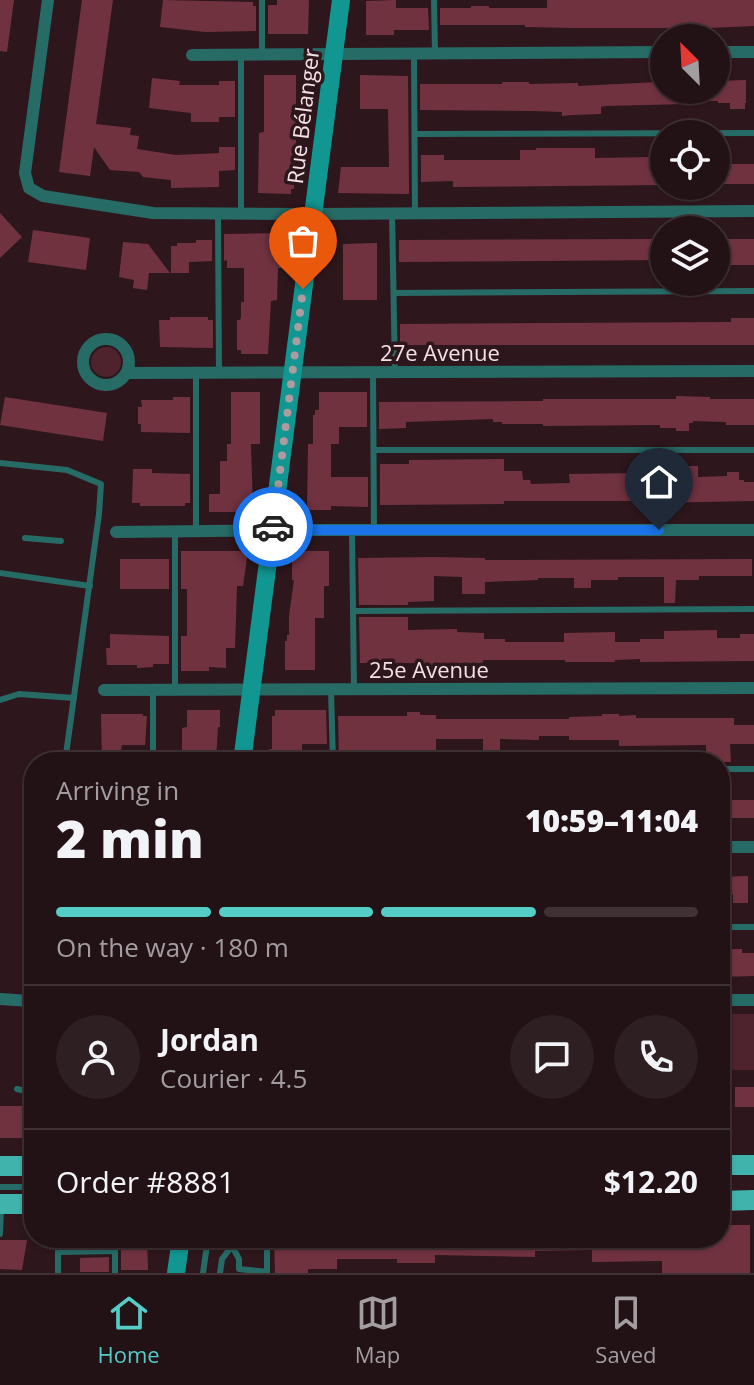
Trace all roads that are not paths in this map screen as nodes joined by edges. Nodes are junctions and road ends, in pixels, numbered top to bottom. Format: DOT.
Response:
graph roads {
  1 [pos="48,0"];
  2 [pos="262,0"];
  3 [pos="341,0"];
  4 [pos="434,0"];
  5 [pos="650,52"];
  6 [pos="730,52"];
  7 [pos="754,52"];
  8 [pos="414,53"];
  9 [pos="435,53"];
  10 [pos="334,54"];
  11 [pos="192,55"];
  12 [pos="241,55"];
  13 [pos="262,55"];
  14 [pos="754,133"];
  15 [pos="415,134"];
  16 [pos="754,211"];
  17 [pos="392,212"];
  18 [pos="415,212"];
  19 [pos="218,213"];
  20 [pos="241,214"];
  21 [pos="313,214"];
  22 [pos="754,291"];
  23 [pos="394,293"];
  24 [pos="754,371"];
  25 [pos="373,372"];
  26 [pos="395,372"];
  27 [pos="127,373"];
  28 [pos="196,373"];
  29 [pos="219,373"];
  30 [pos="292,373"];
  31 [pos="374,450"];
  32 [pos="754,450"];
  33 [pos="0,463"];
  34 [pos="272,530"];
  35 [pos="754,530"];
  36 [pos="196,531"];
  37 [pos="352,531"];
  38 [pos="374,531"];
  39 [pos="116,532"];
  40 [pos="175,532"];
  41 [pos="25,538"];
  42 [pos="61,541"];
  43 [pos="0,573"];
  44 [pos="90,586"];
  45 [pos="754,609"];
  46 [pos="353,611"];
  47 [pos="754,688"];
  48 [pos="252,689"];
  49 [pos="104,690"];
  50 [pos="153,690"];
  51 [pos="175,690"];
  52 [pos="331,690"];
  53 [pos="354,690"];
  54 [pos="74,698"];
  55 [pos="0,700"];
  56 [pos="66,752"];
  57 [pos="153,752"];
  58 [pos="243,752"];
  59 [pos="333,752"];
  60 [pos="730,769"];
  61 [pos="754,769"];
  62 [pos="730,847"];
  63 [pos="754,847"];
  64 [pos="730,927"];
  65 [pos="754,927"];
  66 [pos="0,999"];
  67 [pos="730,1000"];
  68 [pos="754,1000"];
  69 [pos="24,1001"];
  70 [pos="17,1089"];
  71 [pos="24,1091"];
  72 [pos="730,1165"];
  73 [pos="754,1165"];
  74 [pos="0,1166"];
  75 [pos="24,1166"];
  76 [pos="0,1187"];
  77 [pos="24,1187"];
  78 [pos="754,1200"];
  79 [pos="730,1201"];
  80 [pos="0,1204"];
  81 [pos="24,1204"];
  82 [pos="0,1234"];
  83 [pos="58,1248"];
  84 [pos="180,1248"];
  85 [pos="207,1248"];
  86 [pos="228,1248"];
  87 [pos="234,1248"];
  88 [pos="267,1248"];
  89 [pos="115,1251"];
  90 [pos="58,1252"];
  91 [pos="267,1272"];
  92 [pos="58,1273"];
  93 [pos="115,1273"];
  94 [pos="176,1273"];
  95 [pos="203,1273"];
  96 [pos="220,1273"];
  1 -- 19 [label="street"];
  2 -- 13 [label="lane"];
  3 -- 10 [label="street, Rue Bélanger"];
  4 -- 9 [label="lane"];
  5 -- 9 [label="street"];
  6 -- 7 [label="street"];
  8 -- 9 [label="street"];
  8 -- 10 [label="street"];
  8 -- 15 [label="lane"];
  10 -- 13 [label="street"];
  10 -- 21 [label="street, Rue Bélanger"];
  11 -- 12 [label="street"];
  12 -- 13 [label="street"];
  12 -- 20 [label="lane"];
  14 -- 15 [label="lane"];
  15 -- 18 [label="lane"];
  16 -- 18 [label="street"];
  17 -- 18 [label="street"];
  17 -- 21 [label="street"];
  17 -- 23 [label="lane"];
  19 -- 20 [label="street"];
  19 -- 29 [label="lane"];
  20 -- 21 [label="street"];
  21 -- 30 [label="street, Rue Bélanger"];
  22 -- 23 [label="lane"];
  23 -- 26 [label="lane"];
  24 -- 26 [label="street, 27e Avenue"];
  25 -- 26 [label="street, 27e Avenue"];
  25 -- 30 [label="street, 27e Avenue"];
  25 -- 31 [label="lane"];
  27 -- 28 [label="street, 27e Avenue"];
  28 -- 29 [label="street, 27e Avenue"];
  28 -- 36 [label="lane"];
  29 -- 30 [label="street, 27e Avenue"];
  30 -- 34 [label="street, Rue Bélanger"];
  31 -- 32 [label="lane"];
  31 -- 38 [label="lane"];
  33 -- 44 [label="lane"];
  34 -- 36 [label="street"];
  34 -- 37 [label="street"];
  34 -- 48 [label="street, Rue Bélanger"];
  35 -- 38 [label="street"];
  36 -- 40 [label="street"];
  37 -- 38 [label="street"];
  37 -- 46 [label="lane"];
  39 -- 40 [label="street"];
  40 -- 51 [label="lane"];
  41 -- 42 [label="lane"];
  43 -- 44 [label="lane"];
  44 -- 54 [label="lane"];
  45 -- 46 [label="lane"];
  46 -- 53 [label="lane"];
  47 -- 53 [label="street, 25e Avenue"];
  48 -- 51 [label="street, 25e Avenue"];
  48 -- 52 [label="street, 25e Avenue"];
  48 -- 58 [label="street, Rue Bélanger"];
  49 -- 50 [label="street, 25e Avenue"];
  50 -- 51 [label="street, 25e Avenue"];
  50 -- 57 [label="lane"];
  52 -- 53 [label="street, 25e Avenue"];
  52 -- 59 [label="lane"];
  54 -- 55 [label="lane"];
  54 -- 56 [label="lane"];
  60 -- 61 [label="lane"];
  62 -- 63 [label="street"];
  64 -- 65 [label="lane"];
  66 -- 69 [label="street"];
  67 -- 68 [label="street"];
  70 -- 71 [label="lane"];
  72 -- 73 [label="main road"];
  74 -- 75 [label="main road"];
  76 -- 77 [label="lane"];
  78 -- 79 [label="main road"];
  80 -- 81 [label="main road"];
  80 -- 82 [label="lane"];
  83 -- 90 [label="lane"];
  84 -- 94 [label="street"];
  85 -- 95 [label="lane"];
  86 -- 96 [label="lane"];
  87 -- 91 [label="lane"];
  88 -- 91 [label="lane"];
  89 -- 90 [label="lane"];
  89 -- 93 [label="lane"];
  90 -- 92 [label="lane"];
}
